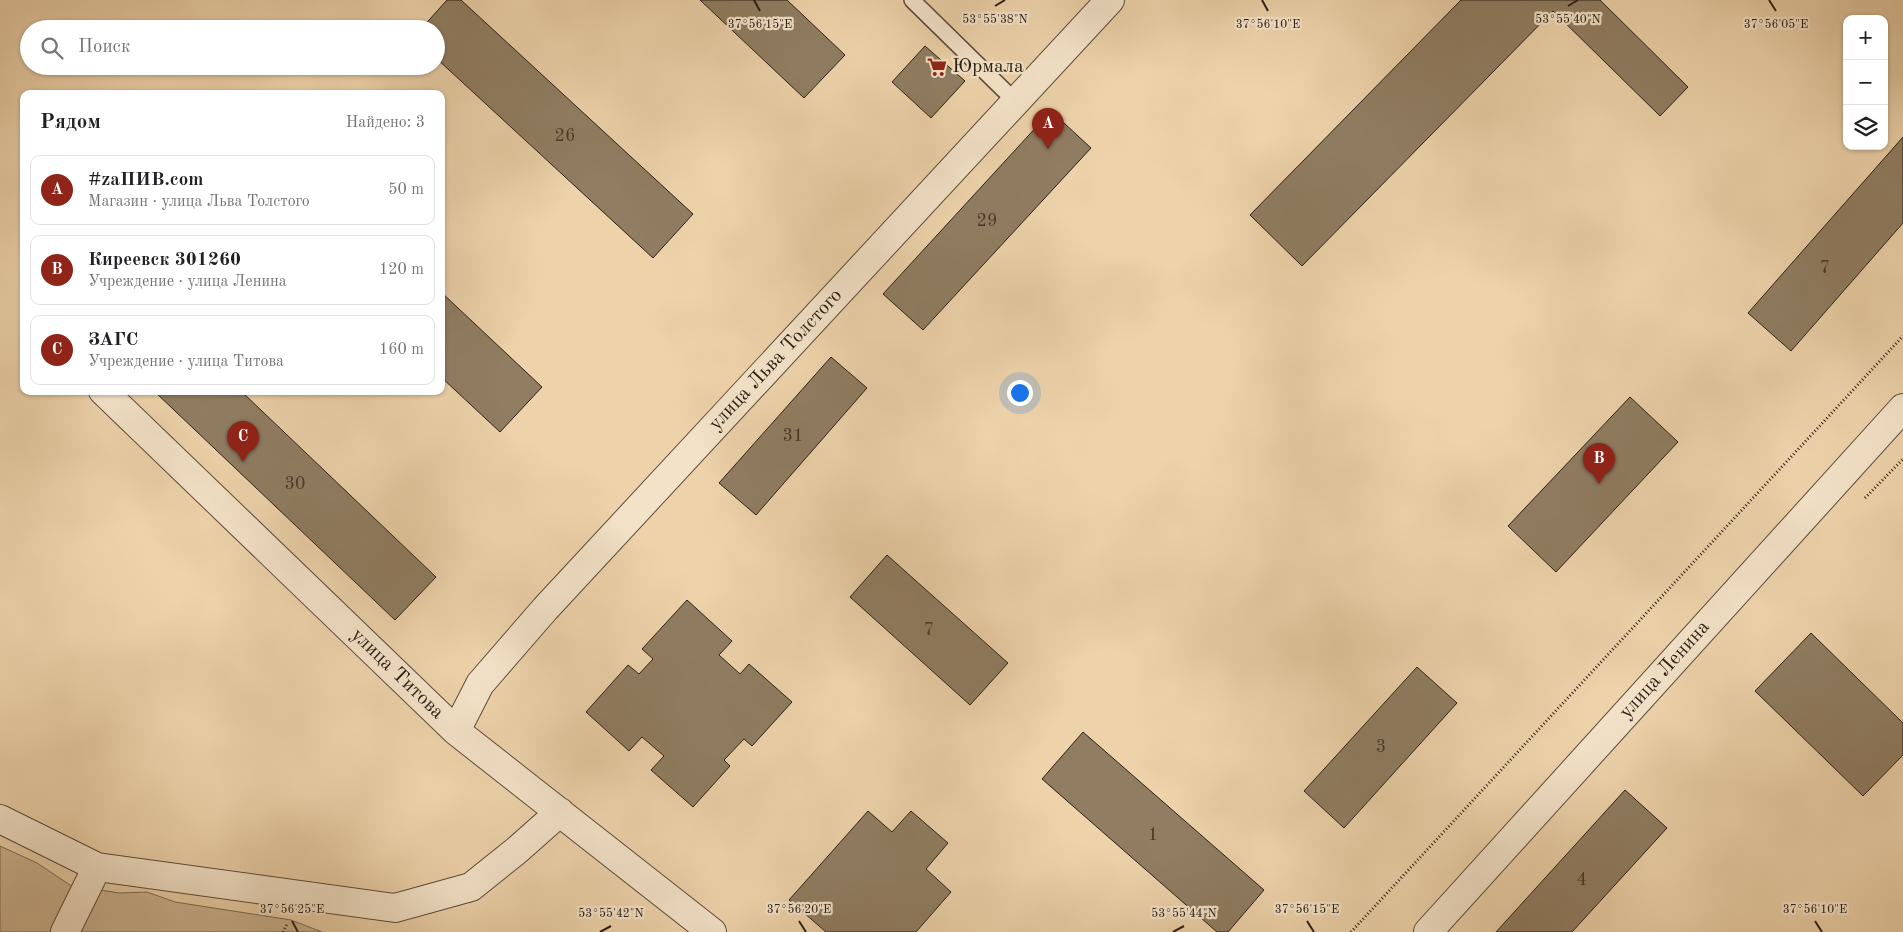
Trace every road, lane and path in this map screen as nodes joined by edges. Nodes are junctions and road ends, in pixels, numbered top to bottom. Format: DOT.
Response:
graph roads {
  1 [pos="912,0"];
  2 [pos="1110,0"];
  3 [pos="1015,101"];
  4 [pos="1903,336"];
  5 [pos="107,395"];
  6 [pos="1903,408"];
  7 [pos="456,731"];
  8 [pos="560,812"];
  9 [pos="0,819"];
  10 [pos="97,867"];
  11 [pos="66,932"];
  12 [pos="712,932"];
  13 [pos="1351,932"];
  14 [pos="1428,932"];
  1 -- 3 [label="lane"];
  2 -- 3 [label="street, улица Льва Толстого"];
  3 -- 7 [label="street, улица Льва Толстого"];
  4 -- 13 [label="path"];
  5 -- 7 [label="street, улица Титова"];
  6 -- 14 [label="street, улица Ленина"];
  7 -- 8 [label="street, улица Титова"];
  8 -- 10 [label="street"];
  8 -- 12 [label="street, улица Титова"];
  9 -- 10 [label="street"];
  10 -- 11 [label="street"];
}
